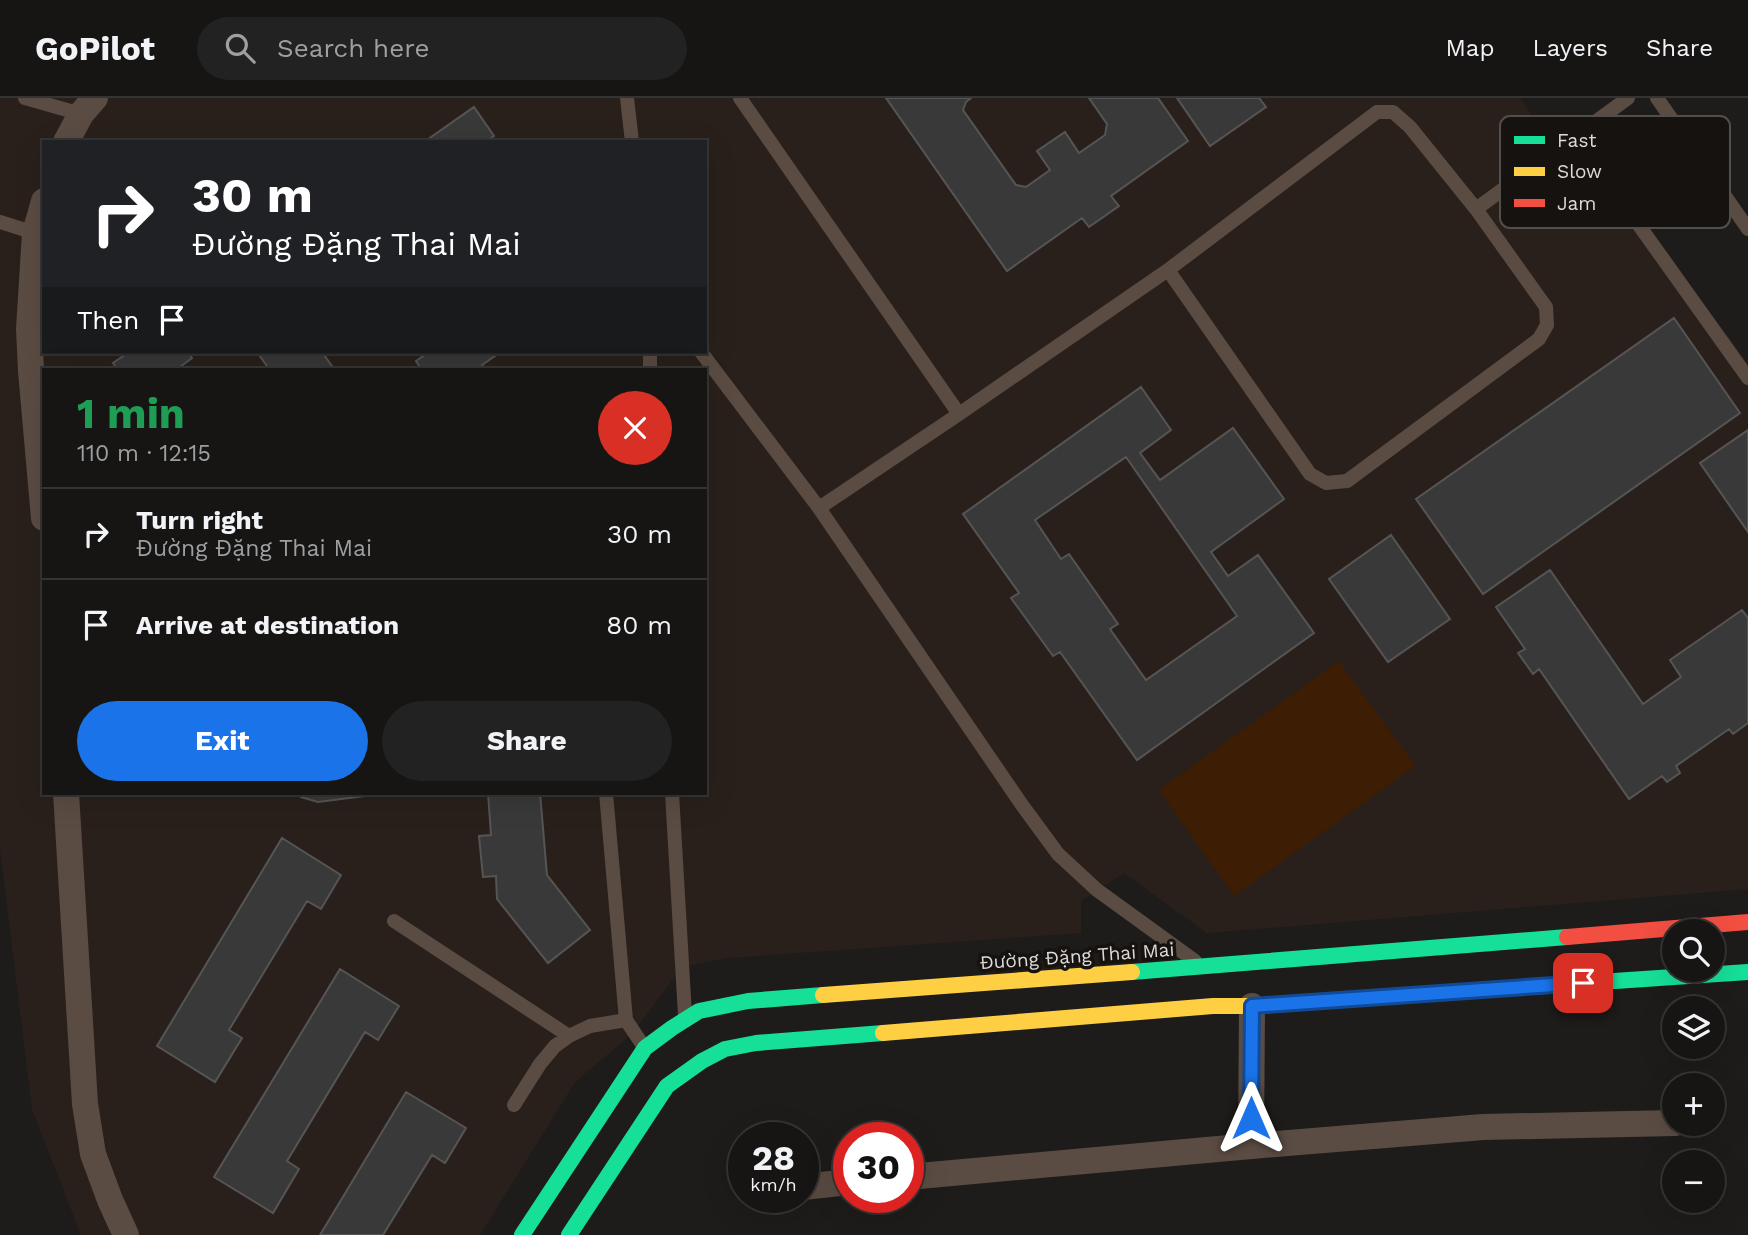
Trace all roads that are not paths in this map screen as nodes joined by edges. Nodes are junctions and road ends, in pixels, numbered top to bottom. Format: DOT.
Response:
graph roads {
  1 [pos="24,98"];
  2 [pos="627,98"];
  3 [pos="740,98"];
  4 [pos="1628,98"];
  5 [pos="1657,98"];
  6 [pos="88,106"];
  7 [pos="1604,116"];
  8 [pos="1670,116"];
  9 [pos="66,140"];
  10 [pos="632,140"];
  11 [pos="1500,192"];
  12 [pos="1730,203"];
  13 [pos="42,208"];
  14 [pos="1476,209"];
  15 [pos="0,222"];
  16 [pos="1641,228"];
  17 [pos="1748,229"];
  18 [pos="35,233"];
  19 [pos="1168,270"];
  20 [pos="703,354"];
  21 [pos="1748,378"];
  22 [pos="959,414"];
  23 [pos="42,495"];
  24 [pos="819,508"];
  25 [pos="66,795"];
  26 [pos="606,795"];
  27 [pos="671,795"];
  28 [pos="394,921"];
  29 [pos="1748,922"];
  30 [pos="1205,967"];
  31 [pos="1748,972"];
  32 [pos="1213,1006"];
  33 [pos="1252,1006"];
  34 [pos="626,1020"];
  35 [pos="685,1020"];
  36 [pos="569,1036"];
  37 [pos="645,1048"];
  38 [pos="702,1061"];
  39 [pos="514,1105"];
  40 [pos="1662,1123"];
  41 [pos="1251,1146"];
  42 [pos="924,1176"];
  43 [pos="126,1235"];
  44 [pos="522,1235"];
  45 [pos="569,1235"];
  1 -- 6 [label="lane"];
  2 -- 10 [label="lane"];
  3 -- 22 [label="lane"];
  4 -- 7 [label="lane"];
  5 -- 8 [label="lane"];
  6 -- 9 [label="street"];
  11 -- 14 [label="lane"];
  12 -- 17 [label="lane"];
  13 -- 18 [label="street"];
  14 -- 19 [label="lane"];
  14 -- 19 [label="lane"];
  15 -- 18 [label="lane"];
  16 -- 21 [label="lane"];
  18 -- 23 [label="street"];
  19 -- 22 [label="lane"];
  20 -- 24 [label="lane"];
  22 -- 24 [label="lane"];
  24 -- 30 [label="lane"];
  25 -- 43 [label="street"];
  26 -- 34 [label="lane"];
  27 -- 35 [label="lane"];
  28 -- 36 [label="lane"];
  29 -- 30 [label="street, Đường Đặng Thai Mai"];
  30 -- 32 [label="street"];
  30 -- 35 [label="street, Đường Đặng Thai Mai"];
  31 -- 33 [label="street"];
  32 -- 33 [label="street"];
  32 -- 38 [label="street"];
  33 -- 41 [label="street"];
  34 -- 36 [label="lane"];
  34 -- 37 [label="lane"];
  35 -- 37 [label="street, Đường Đặng Thai Mai"];
  35 -- 38 [label="street"];
  36 -- 39 [label="lane"];
  37 -- 44 [label="street, Đường Đặng Thai Mai"];
  38 -- 45 [label="street"];
  40 -- 41 [label="street"];
  41 -- 42 [label="street"];
}
